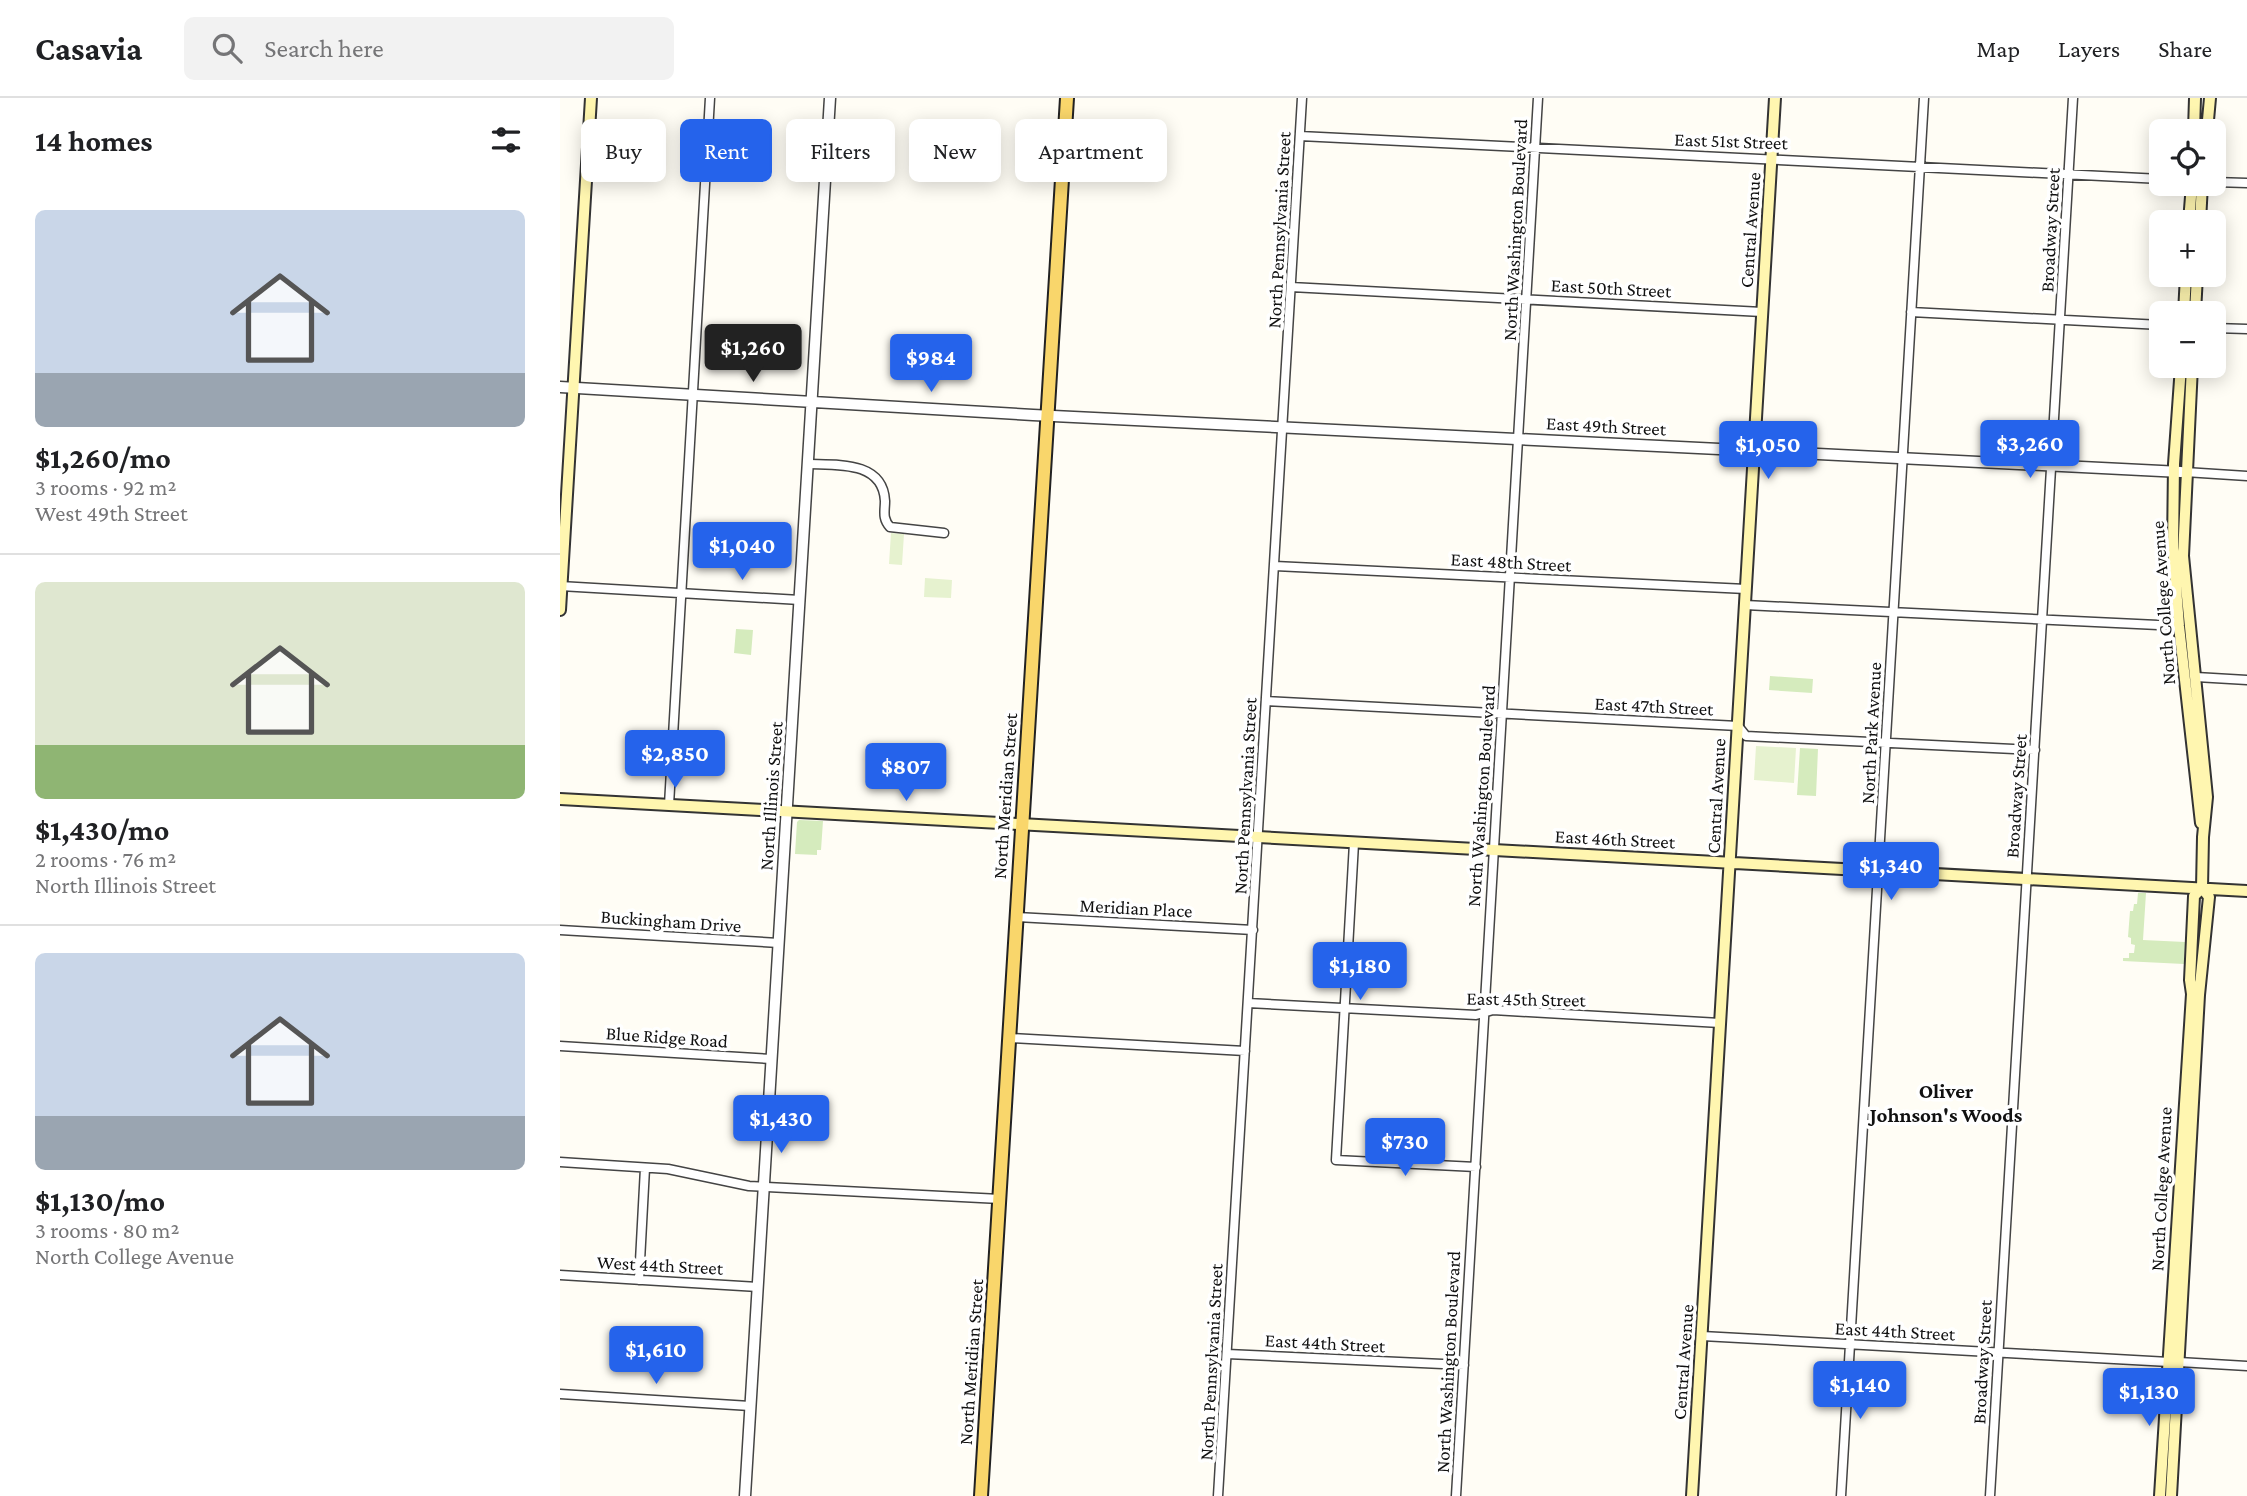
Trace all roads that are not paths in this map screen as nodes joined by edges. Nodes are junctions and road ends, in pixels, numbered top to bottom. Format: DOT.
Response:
graph roads {
  1 [pos="591,98"];
  2 [pos="710,98"];
  3 [pos="830,98"];
  4 [pos="1067,98"];
  5 [pos="1302,98"];
  6 [pos="1538,98"];
  7 [pos="1775,98"];
  8 [pos="1924,98"];
  9 [pos="2073,98"];
  10 [pos="2195,98"];
  11 [pos="2210,98"];
  12 [pos="2194,119"];
  13 [pos="2208,119"];
  14 [pos="1300,136"];
  15 [pos="1535,148"];
  16 [pos="1772,159"];
  17 [pos="1920,166"];
  18 [pos="2069,174"];
  19 [pos="2149,178"];
  20 [pos="2226,182"];
  21 [pos="2247,183"];
  22 [pos="1291,287"];
  23 [pos="1527,299"];
  24 [pos="1762,312"];
  25 [pos="1911,312"];
  26 [pos="2061,320"];
  27 [pos="2149,324"];
  28 [pos="2226,328"];
  29 [pos="2247,329"];
  30 [pos="2181,378"];
  31 [pos="2191,378"];
  32 [pos="560,387"];
  33 [pos="573,388"];
  34 [pos="693,395"];
  35 [pos="812,403"];
  36 [pos="1047,416"];
  37 [pos="1283,428"];
  38 [pos="1518,439"];
  39 [pos="1754,452"];
  40 [pos="1903,458"];
  41 [pos="809,464"];
  42 [pos="2052,466"];
  43 [pos="2180,472"];
  44 [pos="2247,476"];
  45 [pos="944,533"];
  46 [pos="1275,566"];
  47 [pos="1510,577"];
  48 [pos="561,586"];
  49 [pos="1746,589"];
  50 [pos="681,593"];
  51 [pos="800,600"];
  52 [pos="1745,605"];
  53 [pos="560,610"];
  54 [pos="1894,612"];
  55 [pos="2043,620"];
  56 [pos="2179,626"];
  57 [pos="2196,677"];
  58 [pos="2247,680"];
  59 [pos="1266,701"];
  60 [pos="1502,713"];
  61 [pos="1738,726"];
  62 [pos="1886,742"];
  63 [pos="2035,750"];
  64 [pos="560,799"];
  65 [pos="669,805"];
  66 [pos="788,812"];
  67 [pos="1023,825"];
  68 [pos="1258,837"];
  69 [pos="2203,837"];
  70 [pos="1354,843"];
  71 [pos="1494,850"];
  72 [pos="1730,862"];
  73 [pos="1879,870"];
  74 [pos="2027,878"];
  75 [pos="2202,888"];
  76 [pos="2247,891"];
  77 [pos="1017,917"];
  78 [pos="560,930"];
  79 [pos="1253,930"];
  80 [pos="779,943"];
  81 [pos="1248,1003"];
  82 [pos="1346,1008"];
  83 [pos="1483,1013"];
  84 [pos="1720,1023"];
  85 [pos="1010,1038"];
  86 [pos="560,1046"];
  87 [pos="1245,1051"];
  88 [pos="772,1059"];
  89 [pos="560,1162"];
  90 [pos="1476,1167"];
  91 [pos="645,1168"];
  92 [pos="764,1186"];
  93 [pos="1000,1199"];
  94 [pos="560,1275"];
  95 [pos="639,1280"];
  96 [pos="758,1287"];
  97 [pos="1702,1336"];
  98 [pos="1851,1344"];
  99 [pos="1999,1352"];
  100 [pos="1227,1354"];
  101 [pos="2174,1362"];
  102 [pos="1464,1365"];
  103 [pos="2247,1366"];
  104 [pos="560,1394"];
  105 [pos="750,1406"];
  106 [pos="745,1496"];
  107 [pos="981,1496"];
  108 [pos="1218,1496"];
  109 [pos="1456,1496"];
  110 [pos="1692,1496"];
  111 [pos="1842,1496"];
  112 [pos="1990,1496"];
  113 [pos="2160,1496"];
  114 [pos="2171,1496"];
  1 -- 33 [label="main road"];
  2 -- 34 [label="street"];
  3 -- 35 [label="street, North Illinois Street"];
  4 -- 36 [label="main road, North Meridian Street"];
  5 -- 14 [label="street, North Pennsylvania Street"];
  6 -- 15 [label="street, North Washington Boulevard"];
  7 -- 16 [label="main road, Central Avenue"];
  8 -- 17 [label="street, North Park Avenue"];
  9 -- 18 [label="street, Broadway Street"];
  10 -- 12 [label="main road"];
  11 -- 13 [label="main road"];
  14 -- 15 [label="street, East 51st Street"];
  14 -- 22 [label="street, North Pennsylvania Street"];
  15 -- 16 [label="street, East 51st Street"];
  15 -- 23 [label="street, North Washington Boulevard"];
  16 -- 17 [label="street, East 51st Street"];
  16 -- 24 [label="main road, Central Avenue"];
  17 -- 18 [label="street, East 51st Street"];
  17 -- 25 [label="street, North Park Avenue"];
  18 -- 19 [label="street, East 51st Street"];
  18 -- 26 [label="street, Broadway Street"];
  20 -- 21 [label="street"];
  22 -- 23 [label="street, East 50th Street"];
  22 -- 37 [label="street, North Pennsylvania Street"];
  23 -- 24 [label="street, East 50th Street"];
  23 -- 38 [label="street, North Washington Boulevard"];
  24 -- 39 [label="main road, Central Avenue"];
  25 -- 26 [label="street"];
  25 -- 40 [label="street, North Park Avenue"];
  26 -- 27 [label="street"];
  26 -- 42 [label="street, Broadway Street"];
  28 -- 29 [label="street"];
  30 -- 43 [label="main road, North College Avenue"];
  31 -- 43 [label="main road, North College Avenue"];
  32 -- 33 [label="street, East 49th Street"];
  33 -- 34 [label="street, East 49th Street"];
  33 -- 48 [label="main road"];
  34 -- 35 [label="street, East 49th Street"];
  34 -- 50 [label="street"];
  35 -- 36 [label="street, East 49th Street"];
  35 -- 41 [label="street, North Illinois Street"];
  36 -- 37 [label="street, East 49th Street"];
  36 -- 67 [label="main road, North Meridian Street"];
  37 -- 38 [label="street, East 49th Street"];
  37 -- 46 [label="street, North Pennsylvania Street"];
  38 -- 39 [label="street, East 49th Street"];
  38 -- 47 [label="street, North Washington Boulevard"];
  39 -- 40 [label="street, East 49th Street"];
  39 -- 49 [label="main road, Central Avenue"];
  40 -- 42 [label="street, East 49th Street"];
  40 -- 54 [label="street, North Park Avenue"];
  41 -- 45 [label="street"];
  41 -- 51 [label="street, North Illinois Street"];
  42 -- 43 [label="street, East 49th Street"];
  42 -- 55 [label="street, Broadway Street"];
  43 -- 44 [label="street, East 49th Street"];
  43 -- 56 [label="main road, North College Avenue"];
  43 -- 57 [label="main road, North College Avenue"];
  46 -- 47 [label="street, East 48th Street"];
  46 -- 59 [label="street, North Pennsylvania Street"];
  47 -- 49 [label="street, East 48th Street"];
  47 -- 60 [label="street, North Washington Boulevard"];
  48 -- 50 [label="street"];
  48 -- 53 [label="main road"];
  49 -- 52 [label="main road, Central Avenue"];
  50 -- 51 [label="street"];
  50 -- 65 [label="street"];
  51 -- 66 [label="street, North Illinois Street"];
  52 -- 54 [label="street"];
  52 -- 61 [label="main road, Central Avenue"];
  54 -- 55 [label="street"];
  54 -- 62 [label="street, North Park Avenue"];
  55 -- 56 [label="street"];
  55 -- 63 [label="street, Broadway Street"];
  56 -- 69 [label="main road, North College Avenue"];
  57 -- 58 [label="street"];
  57 -- 69 [label="main road, North College Avenue"];
  59 -- 60 [label="street, East 47th Street"];
  59 -- 68 [label="street, North Pennsylvania Street"];
  60 -- 61 [label="street, East 47th Street"];
  60 -- 71 [label="street, North Washington Boulevard"];
  61 -- 62 [label="street, East 47th Street"];
  61 -- 72 [label="main road, Central Avenue"];
  62 -- 63 [label="street, East 47th Street"];
  62 -- 73 [label="street, North Park Avenue"];
  63 -- 74 [label="street, Broadway Street"];
  64 -- 65 [label="main road, East 46th Street"];
  65 -- 66 [label="main road, East 46th Street"];
  66 -- 67 [label="main road, East 46th Street"];
  66 -- 80 [label="street, North Illinois Street"];
  67 -- 68 [label="main road, East 46th Street"];
  67 -- 77 [label="main road, North Meridian Street"];
  68 -- 70 [label="main road, East 46th Street"];
  68 -- 79 [label="street, North Pennsylvania Street"];
  69 -- 75 [label="main road, North College Avenue"];
  70 -- 71 [label="main road, East 46th Street"];
  70 -- 82 [label="street"];
  71 -- 72 [label="main road, East 46th Street"];
  71 -- 83 [label="street, North Washington Boulevard"];
  72 -- 73 [label="main road, East 46th Street"];
  72 -- 84 [label="main road, Central Avenue"];
  73 -- 74 [label="main road, East 46th Street"];
  73 -- 98 [label="street, North Park Avenue"];
  74 -- 75 [label="main road, East 46th Street"];
  74 -- 99 [label="street, Broadway Street"];
  75 -- 76 [label="main road, East 46th Street"];
  75 -- 101 [label="main road, North College Avenue"];
  77 -- 79 [label="street, Meridian Place"];
  77 -- 85 [label="main road, North Meridian Street"];
  78 -- 80 [label="street, Buckingham Drive"];
  79 -- 81 [label="street, North Pennsylvania Street"];
  80 -- 88 [label="street, North Illinois Street"];
  81 -- 82 [label="street, East 45th Street"];
  81 -- 87 [label="street, North Pennsylvania Street"];
  82 -- 83 [label="street, East 45th Street"];
  82 -- 90 [label="street"];
  83 -- 84 [label="street, East 45th Street"];
  83 -- 90 [label="street, North Washington Boulevard"];
  84 -- 97 [label="main road, Central Avenue"];
  85 -- 87 [label="street"];
  85 -- 93 [label="main road, North Meridian Street"];
  86 -- 88 [label="street, Blue Ridge Road"];
  87 -- 100 [label="street, North Pennsylvania Street"];
  88 -- 92 [label="street, North Illinois Street"];
  89 -- 91 [label="street"];
  90 -- 102 [label="street, North Washington Boulevard"];
  91 -- 92 [label="street"];
  91 -- 95 [label="street"];
  92 -- 93 [label="street"];
  92 -- 96 [label="street, North Illinois Street"];
  93 -- 107 [label="main road, North Meridian Street"];
  94 -- 95 [label="street, West 44th Street"];
  95 -- 96 [label="street, West 44th Street"];
  96 -- 105 [label="street, North Illinois Street"];
  97 -- 98 [label="street, East 44th Street"];
  97 -- 110 [label="main road, Central Avenue"];
  98 -- 99 [label="street, East 44th Street"];
  98 -- 111 [label="street, North Park Avenue"];
  99 -- 101 [label="street, East 44th Street"];
  99 -- 112 [label="street, Broadway Street"];
  100 -- 102 [label="street, East 44th Street"];
  100 -- 108 [label="street, North Pennsylvania Street"];
  101 -- 103 [label="street, East 44th Street"];
  101 -- 113 [label="main road, North College Avenue"];
  101 -- 114 [label="main road, North College Avenue"];
  102 -- 109 [label="street, North Washington Boulevard"];
  104 -- 105 [label="street"];
  105 -- 106 [label="street, North Illinois Street"];
}
